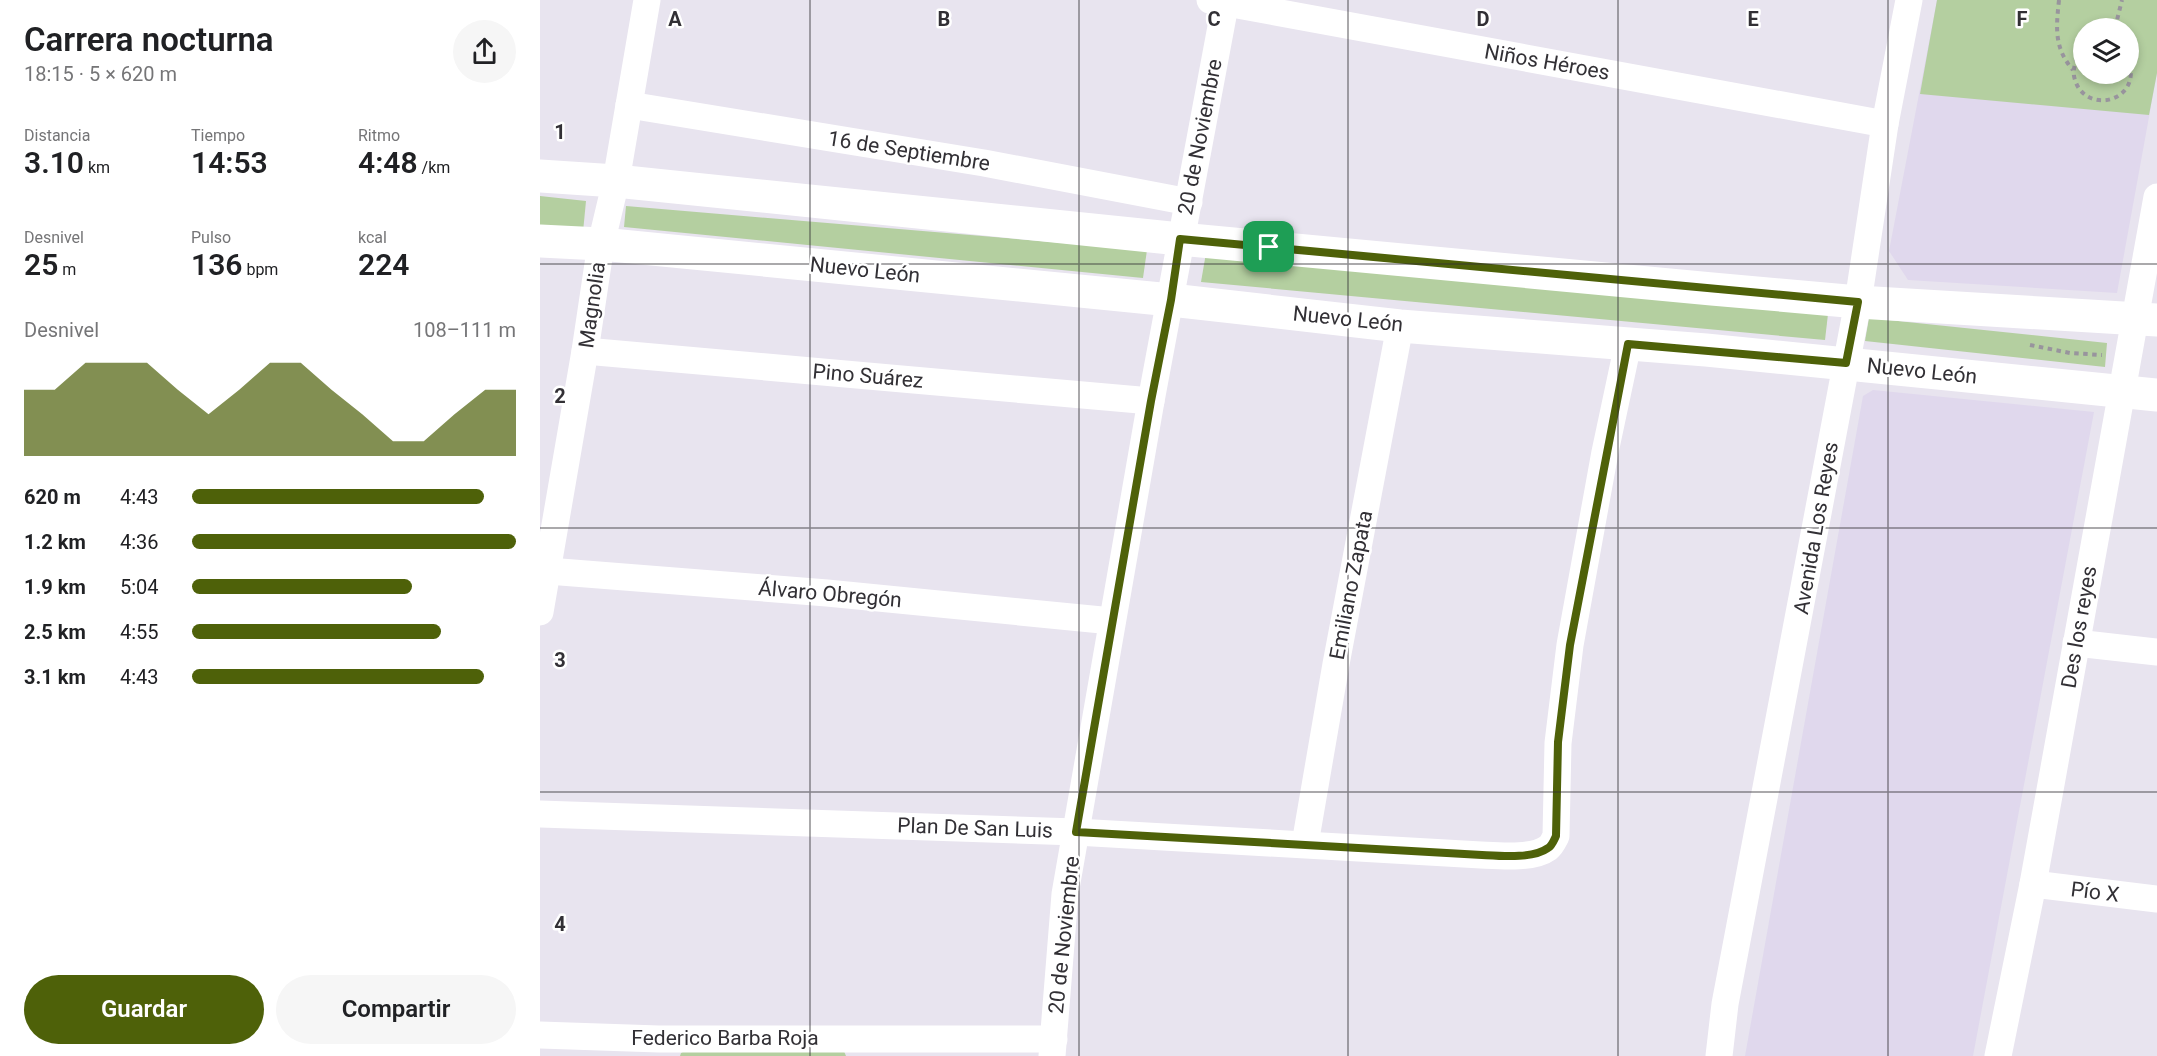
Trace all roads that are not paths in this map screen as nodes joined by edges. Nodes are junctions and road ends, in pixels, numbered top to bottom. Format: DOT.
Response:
graph roads {
  1 [pos="647,0"];
  2 [pos="1909,0"];
  3 [pos="1220,1"];
  4 [pos="629,105"];
  5 [pos="1885,124"];
  6 [pos="540,176"];
  7 [pos="616,181"];
  8 [pos="2157,197"];
  9 [pos="1189,202"];
  10 [pos="1180,239"];
  11 [pos="540,241"];
  12 [pos="601,244"];
  13 [pos="1171,300"];
  14 [pos="1858,302"];
  15 [pos="2146,319"];
  16 [pos="1400,326"];
  17 [pos="1628,344"];
  18 [pos="585,351"];
  19 [pos="1846,363"];
  20 [pos="2120,392"];
  21 [pos="2157,395"];
  22 [pos="1151,401"];
  23 [pos="548,571"];
  24 [pos="540,612"];
  25 [pos="1112,621"];
  26 [pos="2076,643"];
  27 [pos="2157,652"];
  28 [pos="540,814"];
  29 [pos="1076,832"];
  30 [pos="1305,844"];
  31 [pos="2033,884"];
  32 [pos="2157,899"];
  33 [pos="540,1035"];
  34 [pos="657,1047"];
  35 [pos="868,1047"];
  36 [pos="1053,1048"];
  37 [pos="1719,1056"];
  38 [pos="1998,1056"];
  1 -- 4 [label="street, Magnolia"];
  2 -- 5 [label="street, Avenida Los Reyes"];
  3 -- 5 [label="street, Niños Héroes"];
  3 -- 9 [label="street, 20 de Noviembre"];
  4 -- 7 [label="street, Magnolia"];
  4 -- 9 [label="street, 16 de Septiembre"];
  5 -- 14 [label="street, Avenida Los Reyes"];
  6 -- 7 [label="street"];
  7 -- 10 [label="street"];
  7 -- 12 [label="street, Magnolia"];
  8 -- 15 [label="street, Des los reyes"];
  9 -- 10 [label="street, 20 de Noviembre"];
  10 -- 13 [label="street, 20 de Noviembre"];
  10 -- 14 [label="street"];
  11 -- 12 [label="street, Nuevo León"];
  12 -- 13 [label="street, Nuevo León"];
  12 -- 18 [label="street, Magnolia"];
  13 -- 16 [label="street, Nuevo León"];
  13 -- 22 [label="street, 20 de Noviembre"];
  14 -- 15 [label="street"];
  14 -- 19 [label="street, Avenida Los Reyes"];
  15 -- 20 [label="street, Des los reyes"];
  16 -- 17 [label="street, Nuevo León"];
  16 -- 30 [label="street, Emiliano Zapata"];
  17 -- 19 [label="street, Nuevo León"];
  17 -- 30 [label="street, Plan De San Luis"];
  18 -- 22 [label="street, Pino Suárez"];
  18 -- 23 [label="street, Magnolia"];
  19 -- 20 [label="street, Nuevo León"];
  19 -- 37 [label="street, Avenida Los Reyes"];
  20 -- 21 [label="street, Nuevo León"];
  20 -- 26 [label="street, Des los reyes"];
  22 -- 25 [label="street, 20 de Noviembre"];
  23 -- 24 [label="street, Magnolia"];
  23 -- 25 [label="street, Álvaro Obregón"];
  25 -- 29 [label="street, 20 de Noviembre"];
  26 -- 27 [label="street"];
  26 -- 31 [label="street, Des los reyes"];
  28 -- 29 [label="street, Plan De San Luis"];
  29 -- 30 [label="street, Plan De San Luis"];
  29 -- 36 [label="street, 20 de Noviembre"];
  31 -- 32 [label="street, Pío X"];
  31 -- 38 [label="street, Des los reyes"];
  33 -- 34 [label="street, Federico Barba Roja"];
  34 -- 35 [label="street, Federico Barba Roja"];
  35 -- 36 [label="street, Federico Barba Roja"];
}
